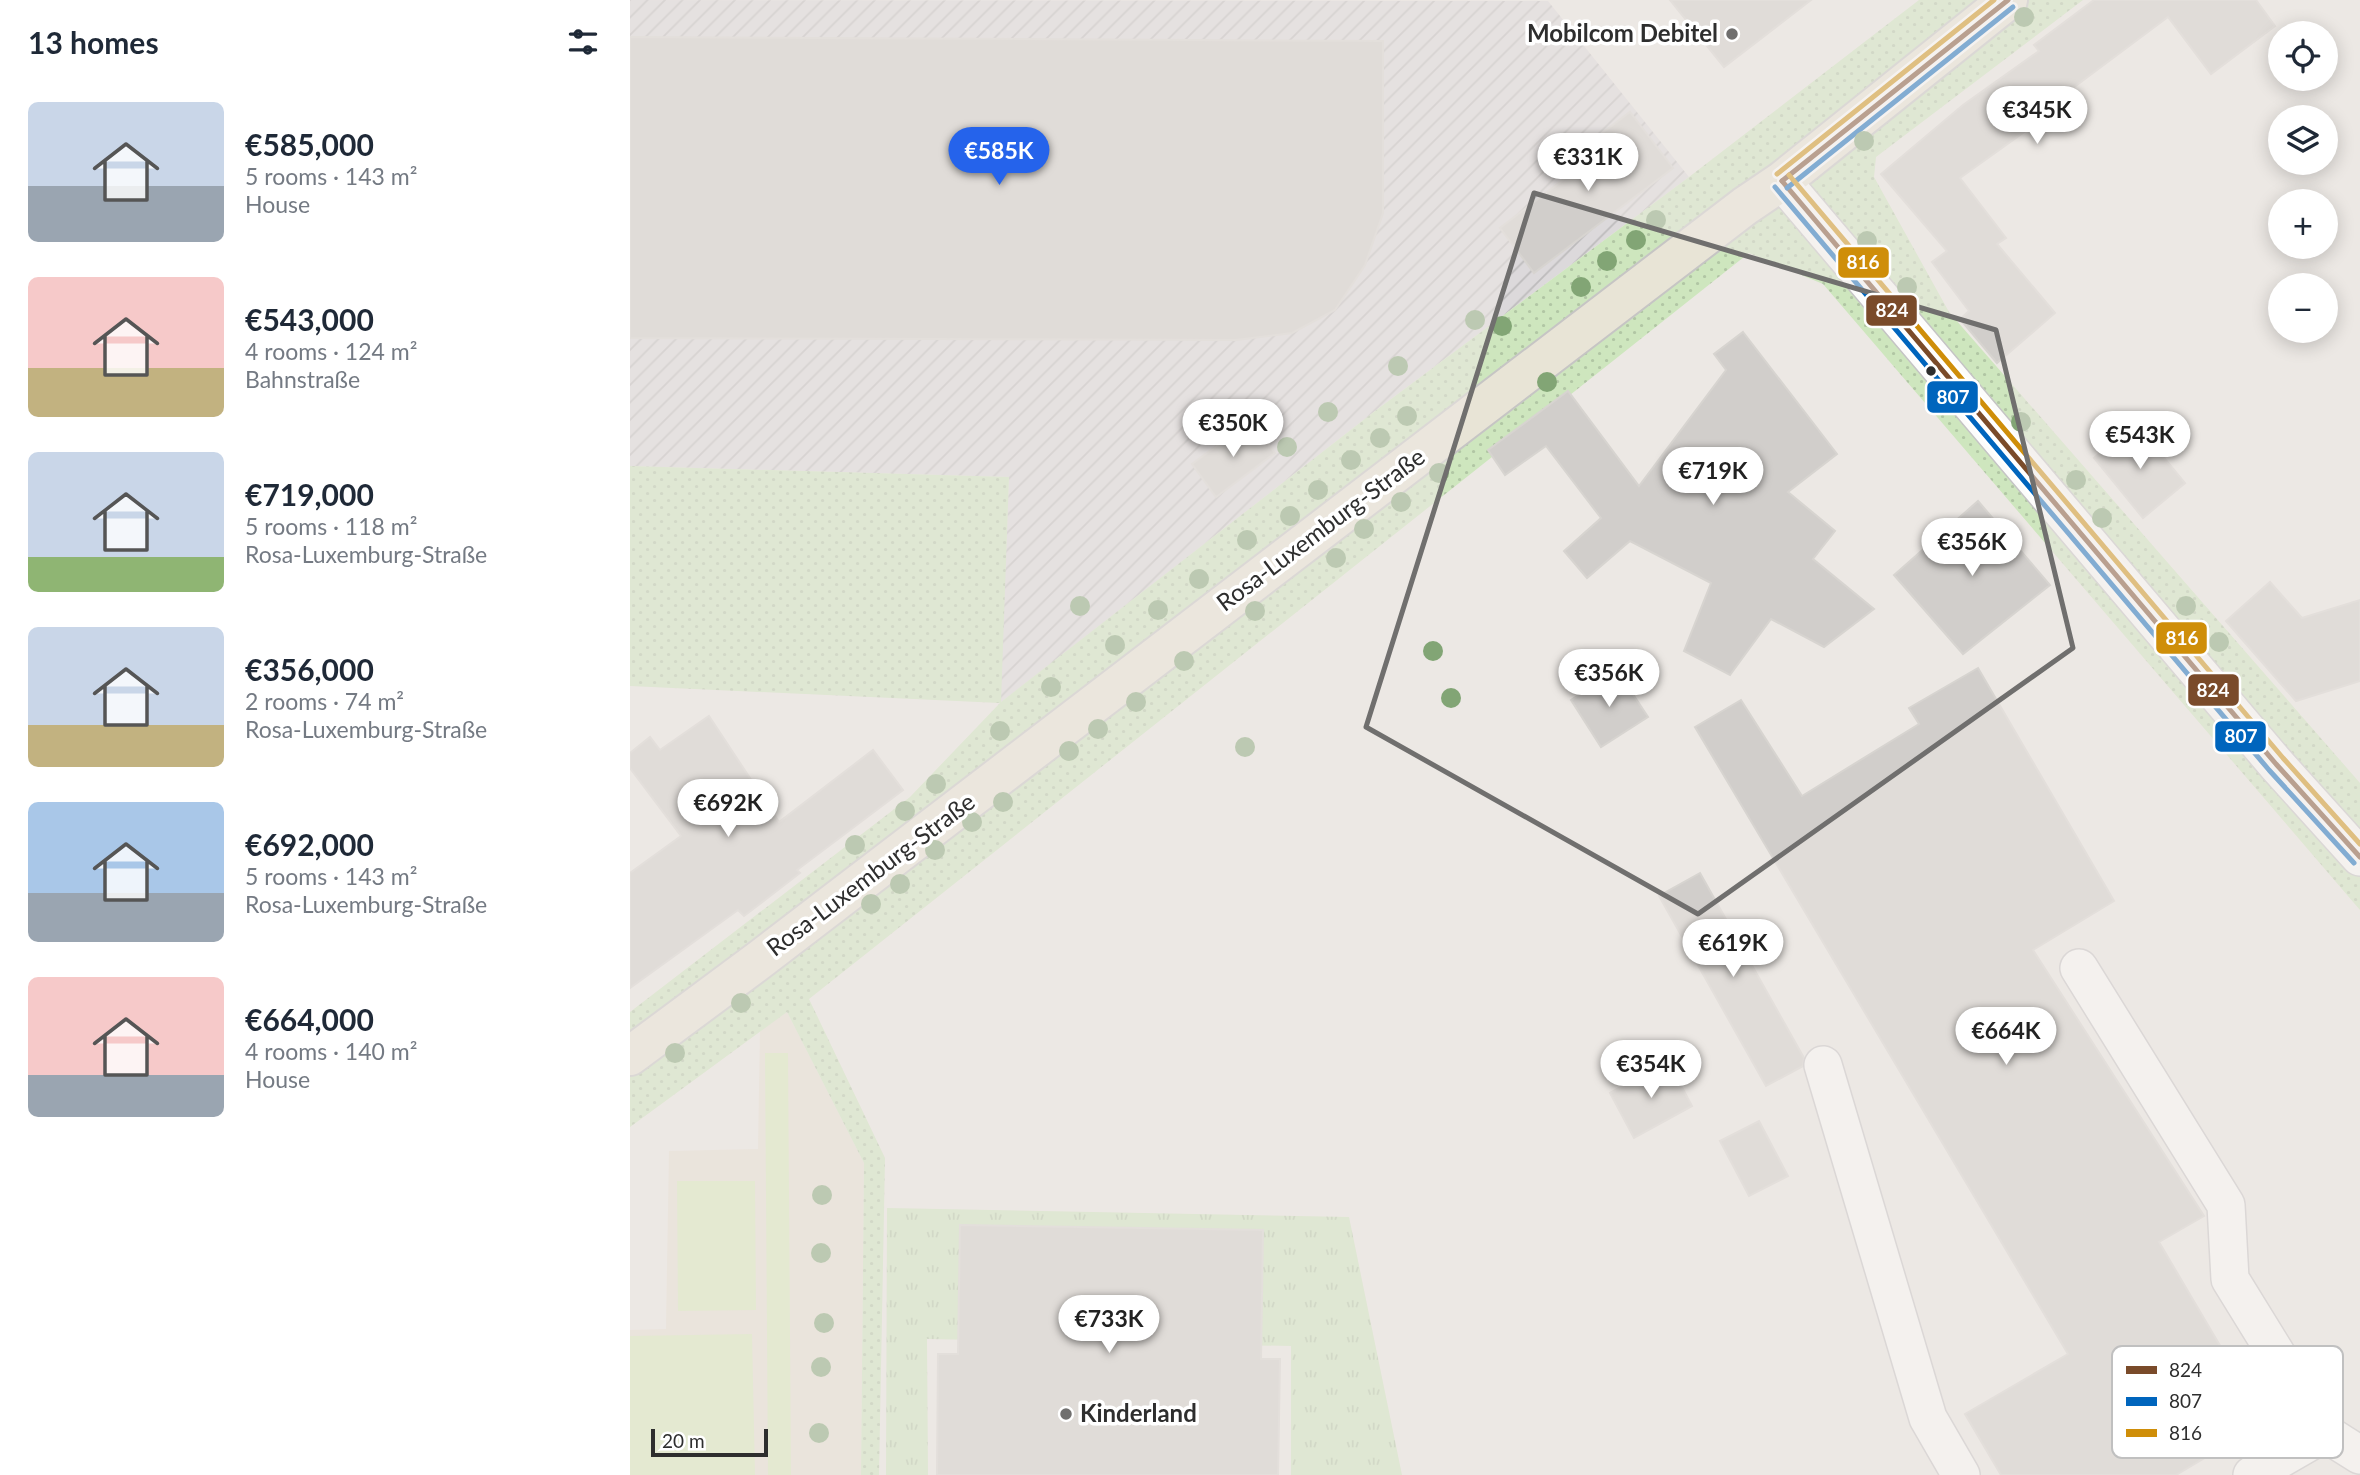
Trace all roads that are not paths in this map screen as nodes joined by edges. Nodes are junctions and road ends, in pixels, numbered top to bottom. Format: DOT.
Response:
graph roads {
  1 [pos="2008,0"];
  2 [pos="1782,181"];
  3 [pos="2360,858"];
  4 [pos="2079,968"];
  5 [pos="630,1056"];
  6 [pos="1823,1065"];
  7 [pos="2271,1346"];
  8 [pos="2343,1444"];
  9 [pos="2360,1455"];
  10 [pos="2282,1458"];
  11 [pos="1961,1475"];
  12 [pos="2252,1475"];
  1 -- 2 [label="main road, Rosa-Luxemburg-Straße"];
  2 -- 3 [label="street"];
  2 -- 5 [label="main road, Rosa-Luxemburg-Straße"];
  4 -- 7 [label="street"];
  6 -- 11 [label="street"];
  8 -- 9 [label="street"];
  10 -- 12 [label="street"];
}
